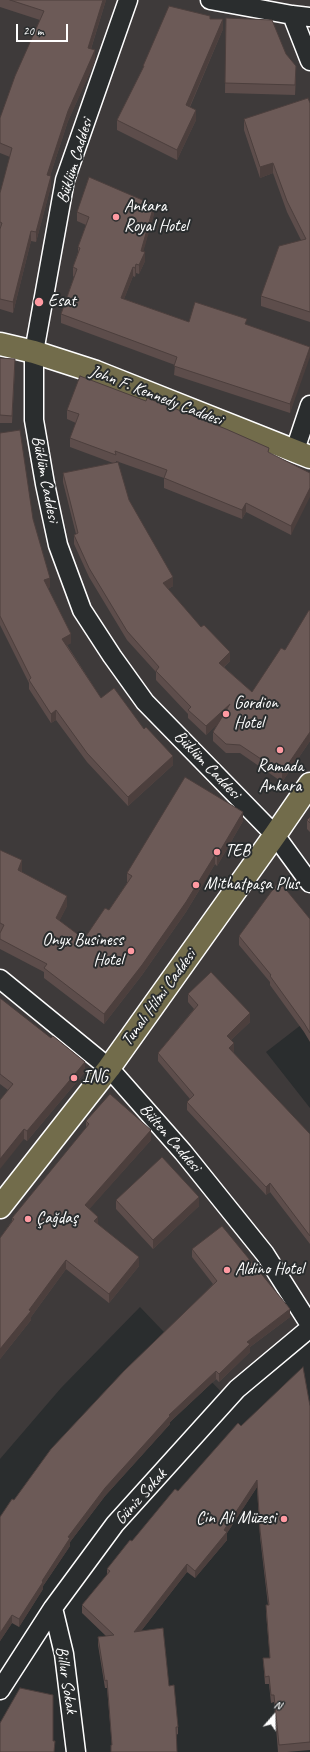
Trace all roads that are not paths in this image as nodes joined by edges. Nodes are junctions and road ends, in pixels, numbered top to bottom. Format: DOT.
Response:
graph roads {
  1 [pos="128,0"];
  2 [pos="210,0"];
  3 [pos="301,16"];
  4 [pos="310,61"];
  5 [pos="0,344"];
  6 [pos="34,352"];
  7 [pos="310,405"];
  8 [pos="302,453"];
  9 [pos="310,784"];
  10 [pos="275,836"];
  11 [pos="310,883"];
  12 [pos="0,979"];
  13 [pos="109,1068"];
  14 [pos="0,1207"];
  15 [pos="310,1326"];
  16 [pos="52,1608"];
  17 [pos="0,1690"];
  18 [pos="76,1752"];
  1 -- 6 [label="street, Büklüm Caddesi"];
  2 -- 3 [label="street"];
  3 -- 4 [label="street"];
  5 -- 6 [label="main road, John F. Kennedy Caddesi"];
  6 -- 8 [label="main road, John F. Kennedy Caddesi"];
  6 -- 10 [label="street, Büklüm Caddesi"];
  7 -- 8 [label="street"];
  9 -- 10 [label="main road, Tunalı Hilmi Caddesi"];
  10 -- 11 [label="street, Büklüm Caddesi"];
  10 -- 13 [label="main road, Tunalı Hilmi Caddesi"];
  12 -- 13 [label="street, Bülten Caddesi"];
  13 -- 14 [label="main road, Tunalı Hilmi Caddesi"];
  13 -- 15 [label="street, Bülten Caddesi"];
  15 -- 16 [label="street, Güniz Sokak"];
  16 -- 17 [label="street, Güniz Sokak"];
  16 -- 18 [label="street, Billur Sokak"];
}
